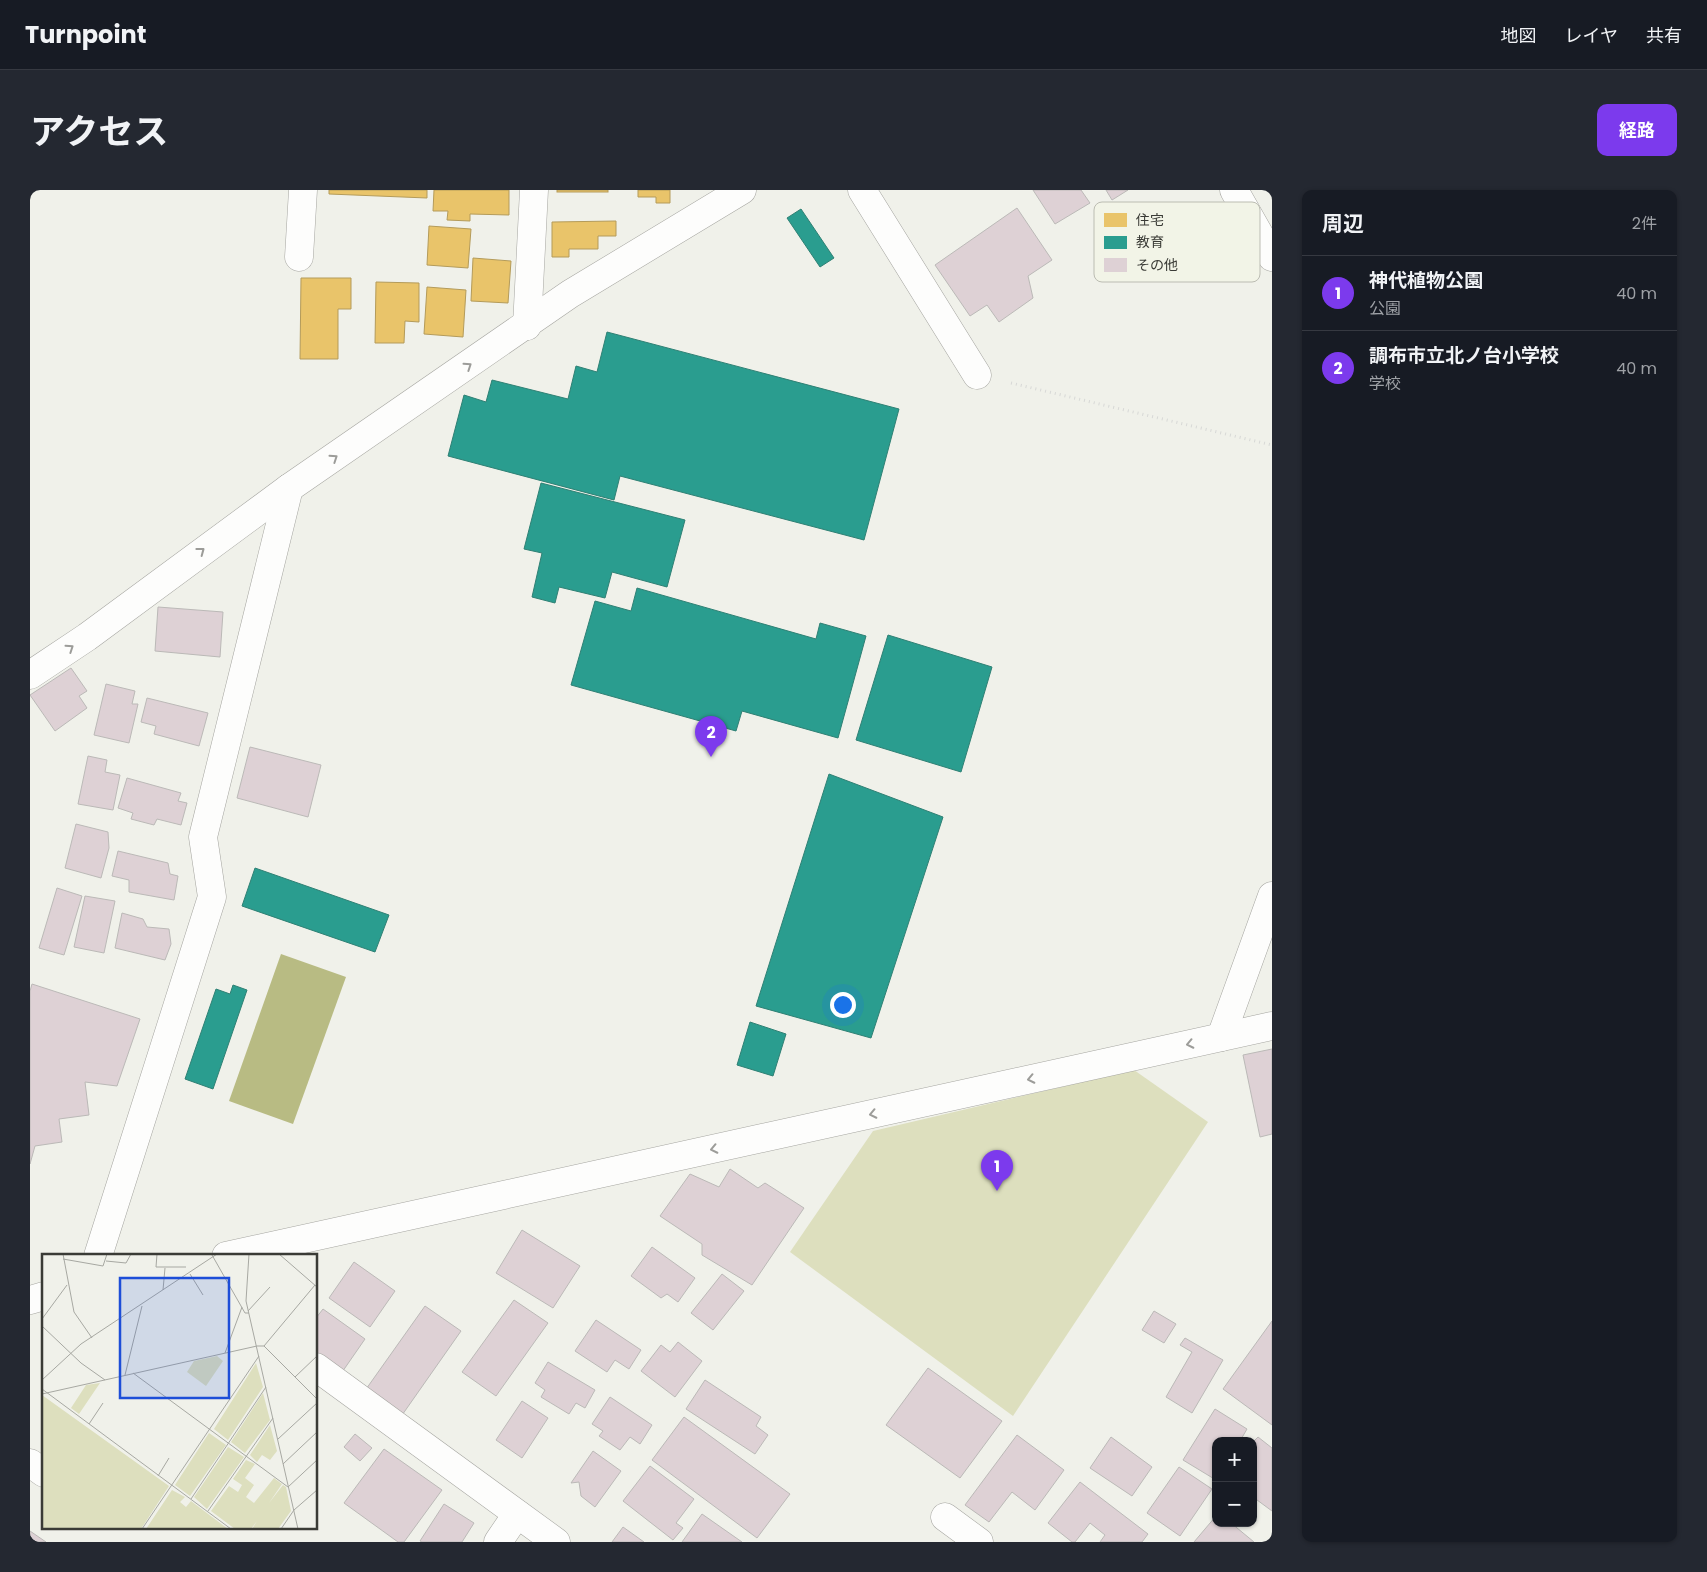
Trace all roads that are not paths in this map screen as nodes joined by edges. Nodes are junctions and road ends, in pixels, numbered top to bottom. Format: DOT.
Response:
graph roads {
  1 [pos="303,190"];
  2 [pos="534,190"];
  3 [pos="742,190"];
  4 [pos="862,190"];
  5 [pos="1234,190"];
  6 [pos="1241,202"];
  7 [pos="1260,236"];
  8 [pos="299,257"];
  9 [pos="1272,257"];
  10 [pos="527,326"];
  11 [pos="977,375"];
  12 [pos="289,488"];
  13 [pos="30,676"];
  14 [pos="1272,896"];
  15 [pos="1272,1026"];
  16 [pos="1221,1037"];
  17 [pos="99,1254"];
  18 [pos="235,1254"];
  19 [pos="318,1368"];
  20 [pos="30,1463"];
  21 [pos="42,1472"];
  22 [pos="517,1514"];
  23 [pos="945,1517"];
  24 [pos="498,1542"];
  25 [pos="556,1542"];
  26 [pos="980,1542"];
  1 -- 8 [label="street"];
  2 -- 10 [label="street"];
  3 -- 10 [label="street"];
  4 -- 11 [label="street"];
  5 -- 6 [label="street"];
  7 -- 9 [label="street"];
  12 -- 10 [label="street, one-way"];
  13 -- 12 [label="street, one-way"];
  12 -- 17 [label="street"];
  14 -- 16 [label="street"];
  15 -- 16 [label="street"];
  16 -- 18 [label="street, one-way"];
  19 -- 22 [label="street"];
  20 -- 21 [label="street"];
  22 -- 24 [label="street"];
  22 -- 25 [label="street"];
  23 -- 26 [label="street"];
}
